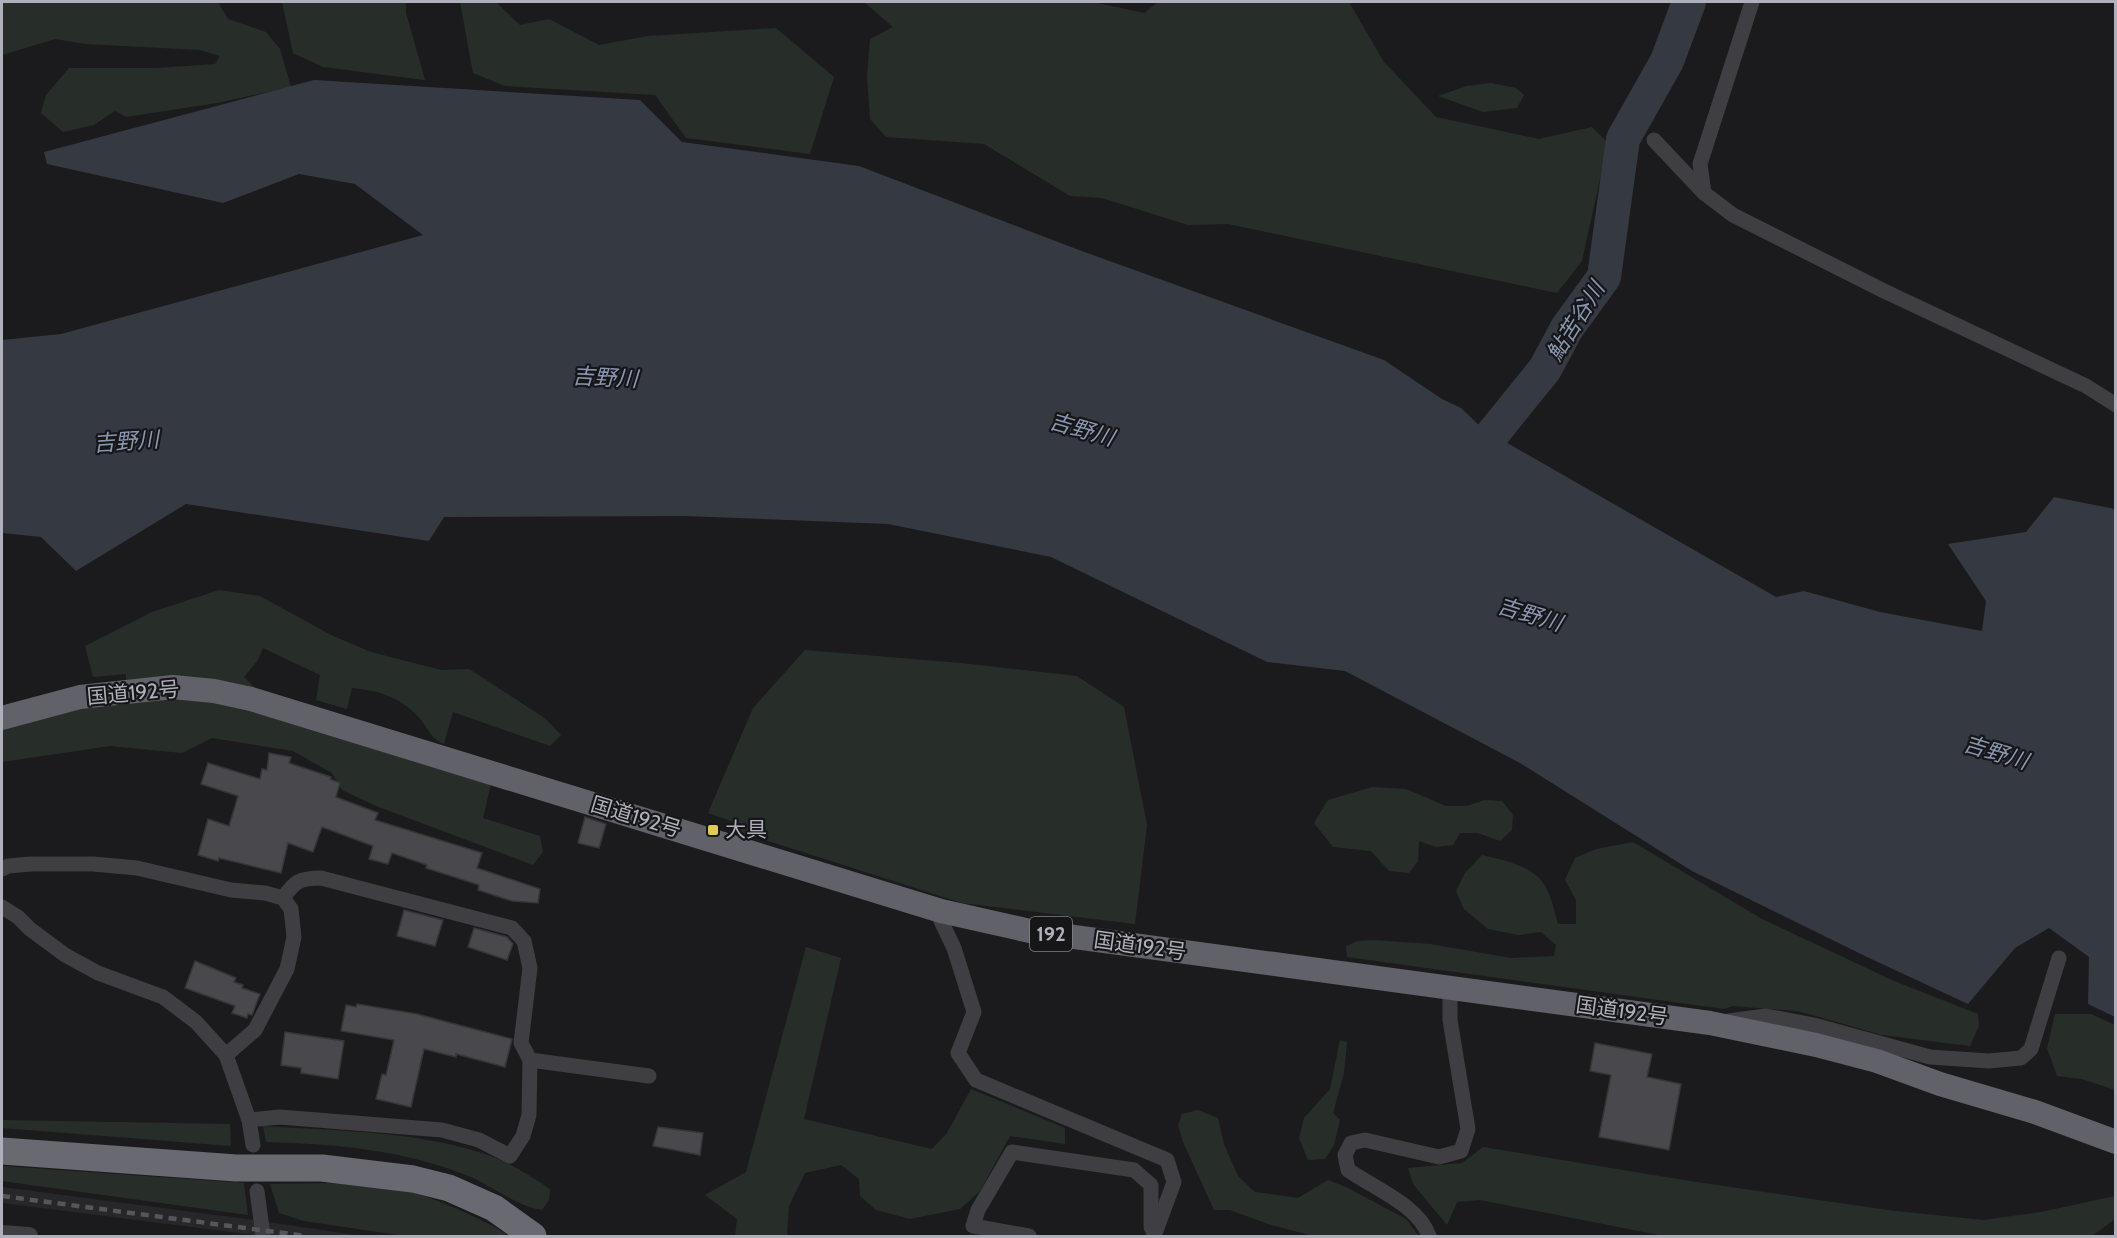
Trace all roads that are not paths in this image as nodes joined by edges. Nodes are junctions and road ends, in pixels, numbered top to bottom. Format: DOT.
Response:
graph roads {
  1 [pos="1752,2"];
  2 [pos="1654,140"];
  3 [pos="1704,193"];
  4 [pos="2115,405"];
  5 [pos="2,718"];
  6 [pos="2,869"];
  7 [pos="283,898"];
  8 [pos="2,907"];
  9 [pos="941,911"];
  10 [pos="2059,957"];
  11 [pos="1450,988"];
  12 [pos="1710,1023"];
  13 [pos="226,1055"];
  14 [pos="530,1060"];
  15 [pos="649,1076"];
  16 [pos="249,1120"];
  17 [pos="2115,1142"];
  18 [pos="253,1145"];
  19 [pos="2,1151"];
  20 [pos="257,1191"];
  21 [pos="2,1234"];
  22 [pos="29,1236"];
  23 [pos="263,1236"];
  24 [pos="533,1236"];
  25 [pos="1029,1236"];
  26 [pos="1154,1236"];
  27 [pos="1430,1236"];
  1 -- 3 [label="street"];
  2 -- 3 [label="street"];
  3 -- 4 [label="street"];
  5 -- 9 [label="highway, 国道192号 / 192"];
  6 -- 7 [label="street"];
  7 -- 13 [label="street"];
  7 -- 14 [label="street"];
  8 -- 13 [label="street"];
  9 -- 11 [label="highway, 国道192号 / 192"];
  9 -- 26 [label="street"];
  10 -- 12 [label="street"];
  11 -- 12 [label="highway, 国道192号 / 192"];
  11 -- 27 [label="street"];
  12 -- 17 [label="highway, 国道192号 / 192"];
  13 -- 16 [label="street"];
  14 -- 15 [label="street"];
  14 -- 16 [label="street"];
  16 -- 18 [label="street"];
  19 -- 24 [label="highway"];
  20 -- 23 [label="street"];
  21 -- 22 [label="street"];
  25 -- 26 [label="street"];
}
